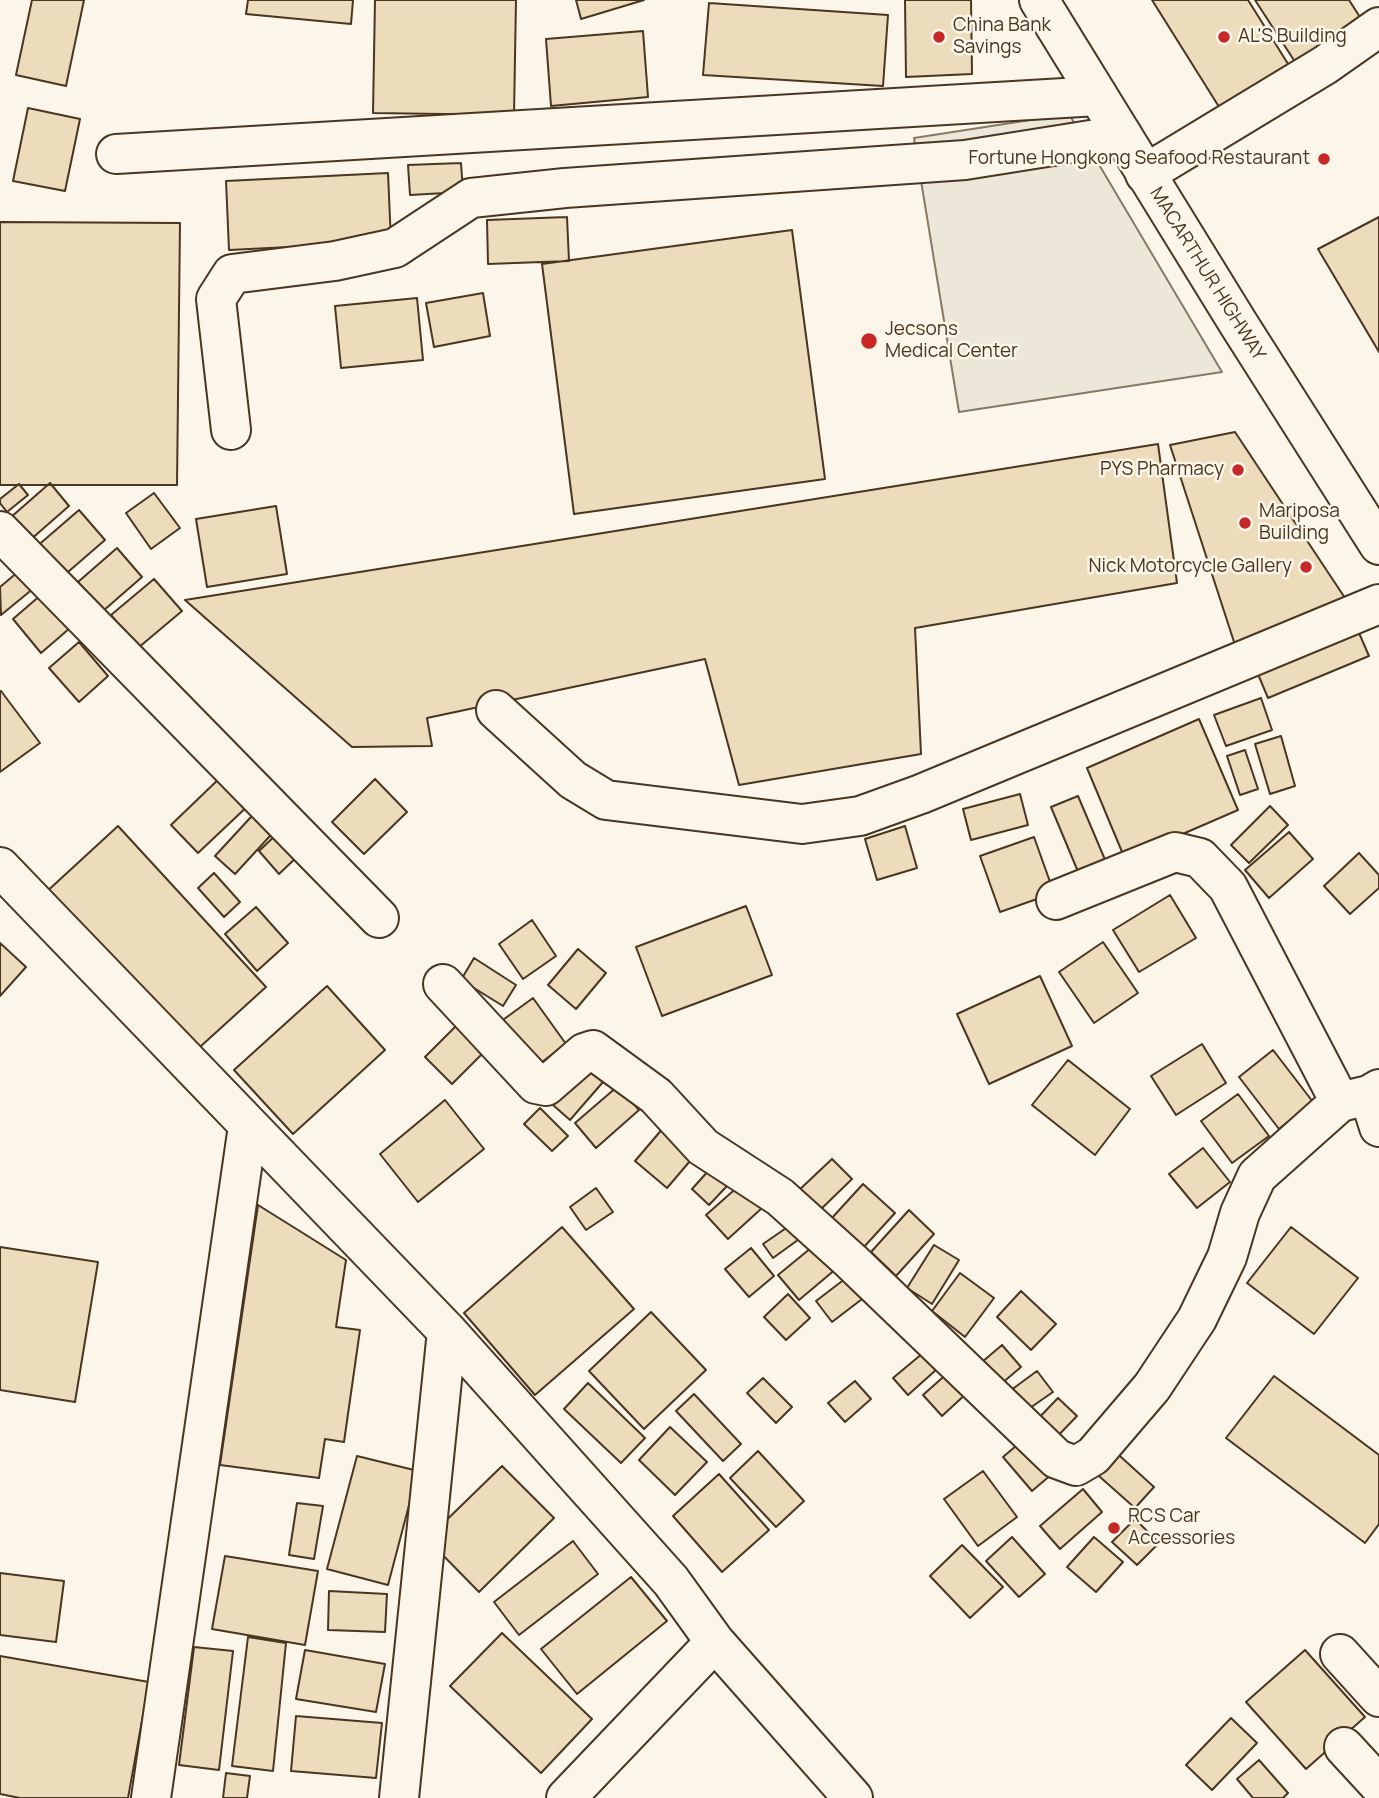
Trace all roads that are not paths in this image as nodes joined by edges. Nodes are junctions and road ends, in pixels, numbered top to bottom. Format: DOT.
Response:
graph roads {
  1 [pos="1039,0"];
  2 [pos="1379,27"];
  3 [pos="1098,96"];
  4 [pos="1122,135"];
  5 [pos="116,154"];
  6 [pos="1145,174"];
  7 [pos="231,430"];
  8 [pos="0,531"];
  9 [pos="1379,545"];
  10 [pos="1379,604"];
  11 [pos="496,710"];
  12 [pos="0,867"];
  13 [pos="1056,900"];
  14 [pos="379,918"];
  15 [pos="443,984"];
  16 [pos="1367,1103"];
  17 [pos="248,1126"];
  18 [pos="447,1331"];
  19 [pos="715,1642"];
  20 [pos="1340,1654"];
  21 [pos="1379,1697"];
  22 [pos="1344,1747"];
  23 [pos="1379,1785"];
  24 [pos="151,1798"];
  25 [pos="399,1798"];
  26 [pos="566,1798"];
  27 [pos="853,1798"];
  1 -- 3 [label="main road, MACARTHUR HIGHWAY"];
  2 -- 6 [label="main road"];
  3 -- 4 [label="main road, MACARTHUR HIGHWAY"];
  3 -- 5 [label="main road"];
  4 -- 6 [label="main road, MACARTHUR HIGHWAY"];
  4 -- 7 [label="main road"];
  6 -- 9 [label="main road, MACARTHUR HIGHWAY"];
  8 -- 14 [label="main road"];
  10 -- 11 [label="main road"];
  12 -- 17 [label="main road"];
  13 -- 16 [label="main road"];
  15 -- 16 [label="main road"];
  17 -- 18 [label="main road"];
  17 -- 24 [label="main road"];
  18 -- 19 [label="main road"];
  18 -- 25 [label="main road"];
  19 -- 26 [label="main road"];
  19 -- 27 [label="main road"];
  20 -- 21 [label="main road"];
  22 -- 23 [label="main road"];
}
